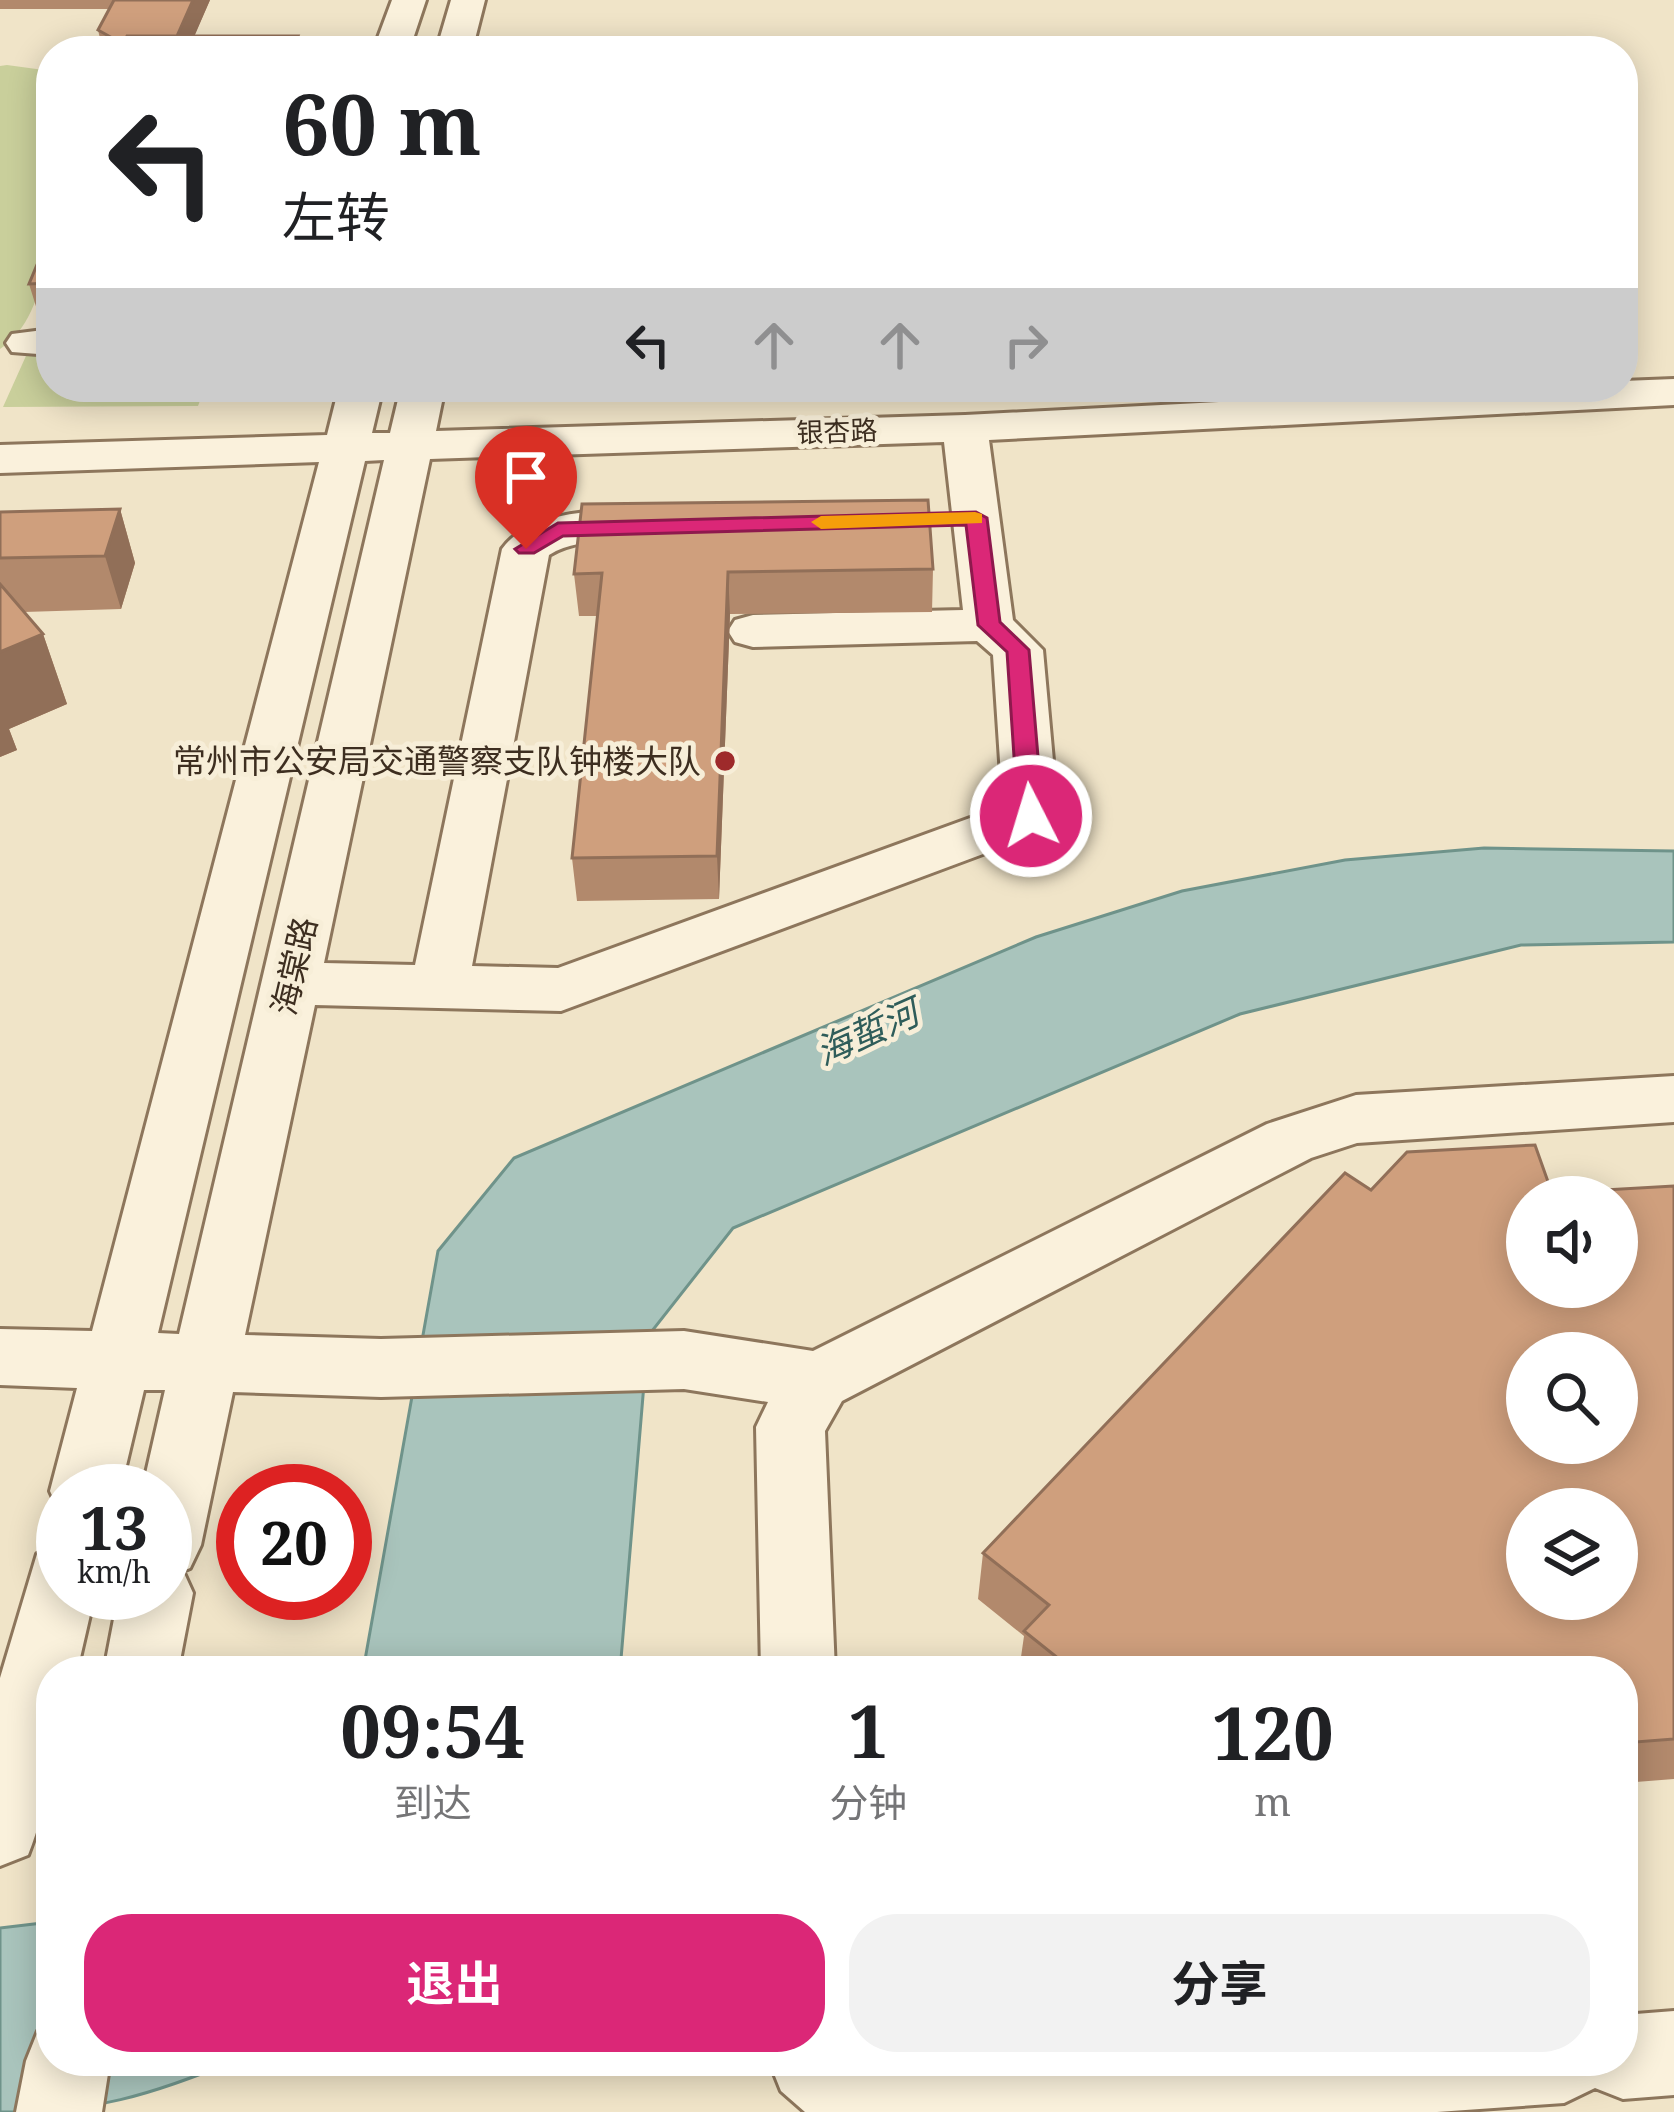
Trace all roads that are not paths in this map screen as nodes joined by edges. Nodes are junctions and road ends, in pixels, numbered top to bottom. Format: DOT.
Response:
graph roads {
  1 [pos="451,0"];
  2 [pos="468,0"];
  3 [pos="494,0"];
  4 [pos="407,4"];
  5 [pos="397,36"];
  6 [pos="458,36"];
  7 [pos="486,36"];
  8 [pos="1674,392"];
  9 [pos="1638,394"];
  10 [pos="357,402"];
  11 [pos="419,402"];
  12 [pos="1477,402"];
  13 [pos="965,428"];
  14 [pos="409,444"];
  15 [pos="344,447"];
  16 [pos="0,459"];
  17 [pos="698,526"];
  18 [pos="989,625"];
  19 [pos="753,631"];
  20 [pos="290,983"];
  21 [pos="440,987"];
  22 [pos="1674,1099"];
  23 [pos="0,1358"];
  24 [pos="117,1361"];
  25 [pos="204,1365"];
  26 [pos="818,1381"];
  27 [pos="92,1464"];
  28 [pos="183,1464"];
  29 [pos="52,1620"];
  30 [pos="151,1620"];
  31 [pos="43,1656"];
  32 [pos="145,1656"];
  33 [pos="798,1656"];
  34 [pos="36,1684"];
  35 [pos="0,1827"];
  36 [pos="1674,2054"];
  37 [pos="1638,2056"];
  38 [pos="65,2076"];
  39 [pos="828,2076"];
  40 [pos="1346,2076"];
  41 [pos="59,2112"];
  1 -- 4 [label="street"];
  2 -- 6 [label="street"];
  3 -- 7 [label="street"];
  4 -- 5 [label="street"];
  8 -- 9 [label="street, 银杏路"];
  10 -- 15 [label="street"];
  11 -- 14 [label="street, 海棠路"];
  12 -- 13 [label="street, 银杏路"];
  13 -- 14 [label="street, 银杏路"];
  13 -- 18 [label="street"];
  14 -- 15 [label="street, 银杏路"];
  14 -- 20 [label="street, 海棠路"];
  15 -- 16 [label="street, 银杏路"];
  15 -- 24 [label="street"];
  17 -- 21 [label="street"];
  18 -- 19 [label="street"];
  18 -- 21 [label="street"];
  20 -- 21 [label="street"];
  20 -- 25 [label="street, 海棠路"];
  22 -- 26 [label="street"];
  23 -- 24 [label="street"];
  24 -- 25 [label="street"];
  24 -- 27 [label="street"];
  25 -- 26 [label="street"];
  25 -- 28 [label="street, 海棠路"];
  26 -- 33 [label="street"];
  29 -- 31 [label="street"];
  30 -- 32 [label="street"];
  34 -- 35 [label="street"];
  36 -- 37 [label="street"];
  38 -- 41 [label="street"];
  39 -- 40 [label="street"];
}
